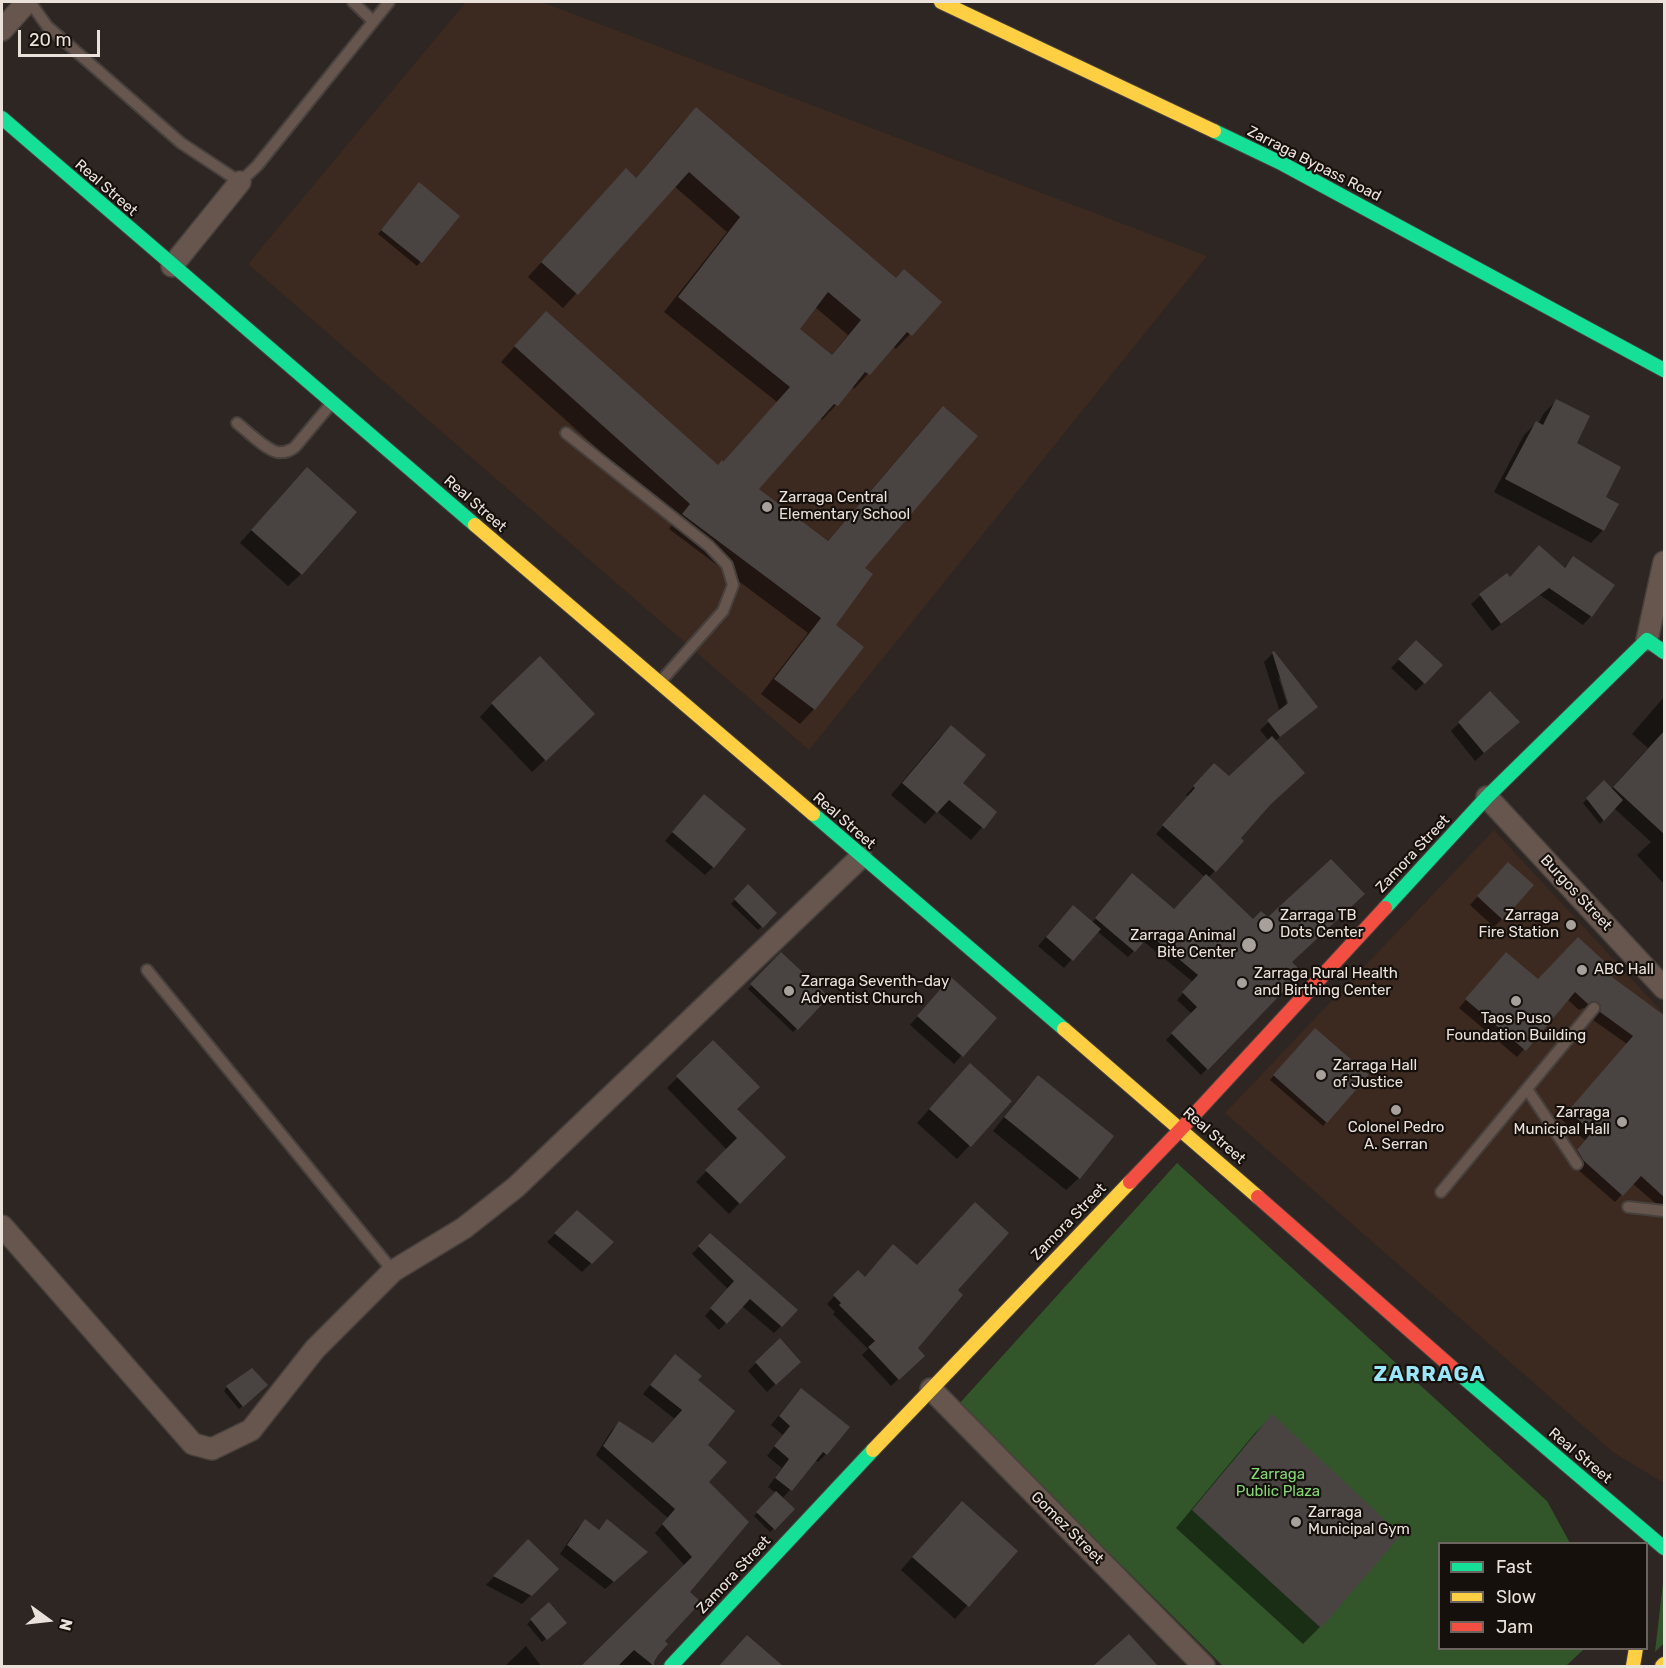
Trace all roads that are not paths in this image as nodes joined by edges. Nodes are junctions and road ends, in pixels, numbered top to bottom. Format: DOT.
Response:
graph roads {
  1 [pos="28,2"];
  2 [pos="353,2"];
  3 [pos="389,2"];
  4 [pos="941,2"];
  5 [pos="373,21"];
  6 [pos="2,30"];
  7 [pos="2,118"];
  8 [pos="240,182"];
  9 [pos="172,266"];
  10 [pos="1665,370"];
  11 [pos="332,403"];
  12 [pos="237,423"];
  13 [pos="566,433"];
  14 [pos="1665,562"];
  15 [pos="1647,640"];
  16 [pos="1665,652"];
  17 [pos="659,684"];
  18 [pos="1487,798"];
  19 [pos="861,857"];
  20 [pos="147,970"];
  21 [pos="1665,988"];
  22 [pos="1594,1008"];
  23 [pos="1527,1089"];
  24 [pos="1181,1129"];
  25 [pos="1577,1164"];
  26 [pos="1441,1192"];
  27 [pos="1628,1207"];
  28 [pos="1665,1211"];
  29 [pos="2,1226"];
  30 [pos="393,1271"];
  31 [pos="931,1389"];
  32 [pos="1618,1509"];
  33 [pos="1648,1519"];
  34 [pos="1626,1535"];
  35 [pos="1665,1548"];
  36 [pos="1636,1650"];
  37 [pos="671,1666"];
  38 [pos="1204,1666"];
  39 [pos="1633,1666"];
  1 -- 6 [label="street"];
  1 -- 8 [label="lane"];
  2 -- 5 [label="lane"];
  3 -- 5 [label="lane"];
  4 -- 10 [label="main road, Zarraga Bypass Road"];
  5 -- 8 [label="lane"];
  7 -- 9 [label="main road, Real Street"];
  8 -- 9 [label="street"];
  9 -- 11 [label="main road, Real Street"];
  11 -- 12 [label="lane"];
  11 -- 17 [label="main road, Real Street"];
  13 -- 17 [label="lane"];
  14 -- 15 [label="street"];
  15 -- 16 [label="main road"];
  15 -- 18 [label="main road, Zamora Street"];
  17 -- 19 [label="main road, Real Street"];
  18 -- 21 [label="street, Burgos Street"];
  18 -- 24 [label="main road, Zamora Street"];
  19 -- 24 [label="main road, Real Street"];
  19 -- 30 [label="street"];
  20 -- 30 [label="lane"];
  22 -- 23 [label="lane"];
  23 -- 25 [label="lane"];
  23 -- 26 [label="lane"];
  24 -- 31 [label="main road, Zamora Street"];
  24 -- 32 [label="main road, Real Street"];
  27 -- 28 [label="lane"];
  29 -- 30 [label="street"];
  31 -- 37 [label="main road, Zamora Street"];
  31 -- 38 [label="street, Gomez Street"];
  32 -- 33 [label="main road"];
  32 -- 34 [label="main road"];
  32 -- 35 [label="main road, Real Street"];
  36 -- 39 [label="main road"];
}
